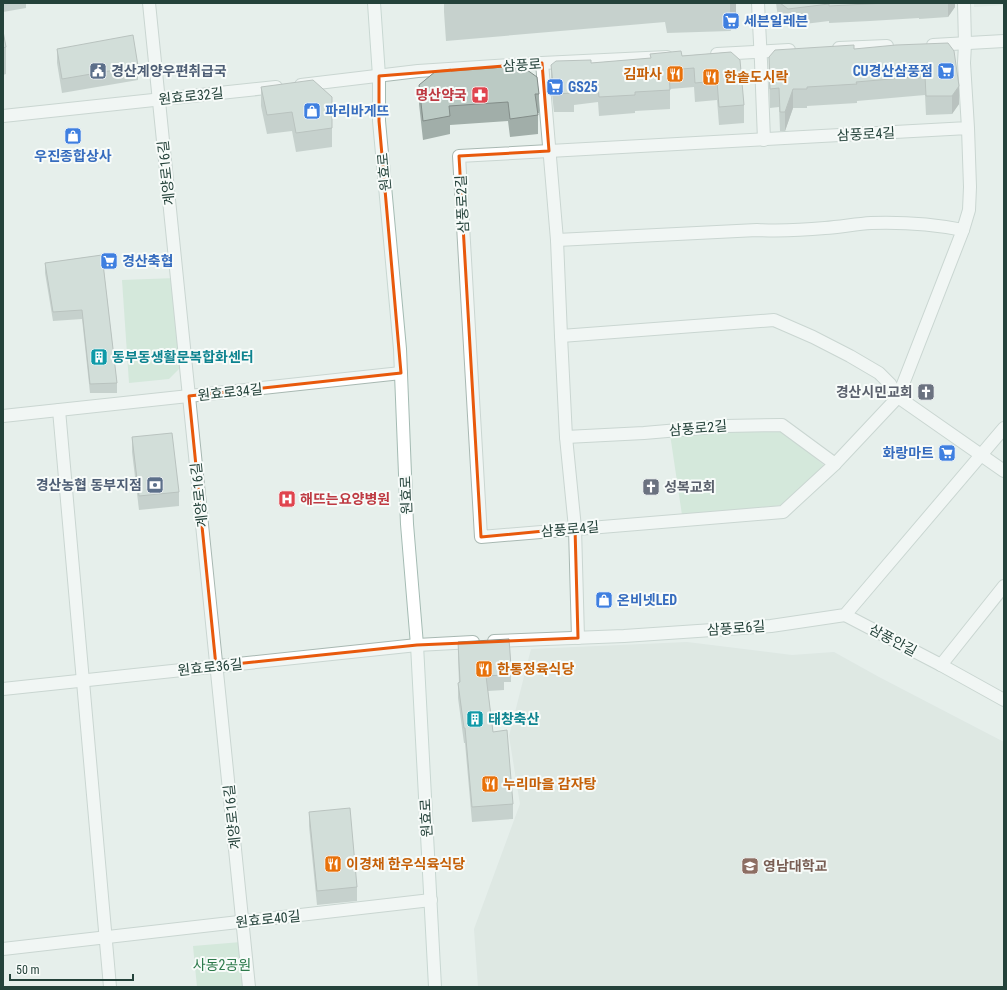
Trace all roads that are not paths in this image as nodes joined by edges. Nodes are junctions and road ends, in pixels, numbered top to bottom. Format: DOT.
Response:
graph roads {
  1 [pos="148,3"];
  2 [pos="374,3"];
  3 [pos="758,3"];
  4 [pos="964,3"];
  5 [pos="1004,41"];
  6 [pos="965,44"];
  7 [pos="923,45"];
  8 [pos="900,46"];
  9 [pos="831,49"];
  10 [pos="800,50"];
  11 [pos="761,52"];
  12 [pos="708,55"];
  13 [pos="676,56"];
  14 [pos="542,63"];
  15 [pos="379,76"];
  16 [pos="158,100"];
  17 [pos="3,116"];
  18 [pos="968,128"];
  19 [pos="764,140"];
  20 [pos="549,151"];
  21 [pos="963,230"];
  22 [pos="557,240"];
  23 [pos="560,336"];
  24 [pos="469,342"];
  25 [pos="401,373"];
  26 [pos="189,396"];
  27 [pos="898,397"];
  28 [pos="59,410"];
  29 [pos="3,416"];
  30 [pos="1004,428"];
  31 [pos="566,437"];
  32 [pos="981,455"];
  33 [pos="835,464"];
  34 [pos="1004,471"];
  35 [pos="575,528"];
  36 [pos="1004,586"];
  37 [pos="845,615"];
  38 [pos="578,638"];
  39 [pos="417,645"];
  40 [pos="940,665"];
  41 [pos="216,666"];
  42 [pos="83,680"];
  43 [pos="3,689"];
  44 [pos="1004,700"];
  45 [pos="430,900"];
  46 [pos="242,922"];
  47 [pos="105,938"];
  48 [pos="3,949"];
  49 [pos="110,987"];
  50 [pos="249,987"];
  51 [pos="435,987"];
  1 -- 16 [label="street, 계양로16길"];
  2 -- 15 [label="street, 원효로"];
  3 -- 11 [label="street"];
  4 -- 6 [label="street"];
  5 -- 6 [label="street"];
  6 -- 7 [label="street"];
  6 -- 18 [label="street, 삼풍로4길"];
  8 -- 9 [label="street"];
  10 -- 11 [label="street"];
  11 -- 12 [label="street"];
  11 -- 19 [label="street"];
  13 -- 14 [label="street, 삼풍로"];
  14 -- 15 [label="street, 삼풍로"];
  14 -- 20 [label="street"];
  15 -- 16 [label="street, 원효로32길"];
  15 -- 25 [label="street, 원효로"];
  16 -- 17 [label="street, 원효로32길"];
  16 -- 26 [label="street, 계양로16길"];
  18 -- 19 [label="street, 삼풍로4길"];
  18 -- 21 [label="street, 삼풍로4길"];
  19 -- 20 [label="street, 삼풍로2길"];
  20 -- 22 [label="street"];
  20 -- 24 [label="street, 삼풍로2길"];
  21 -- 22 [label="street"];
  21 -- 27 [label="street, 삼풍로4길"];
  22 -- 23 [label="street"];
  23 -- 27 [label="street"];
  23 -- 31 [label="street"];
  24 -- 35 [label="street, 삼풍로4길"];
  25 -- 26 [label="street, 원효로34길"];
  25 -- 39 [label="street, 원효로"];
  26 -- 28 [label="street, 원효로34길"];
  26 -- 41 [label="street, 계양로16길"];
  27 -- 32 [label="street"];
  27 -- 33 [label="street, 삼풍로4길"];
  28 -- 29 [label="street, 원효로34길"];
  28 -- 42 [label="street"];
  30 -- 32 [label="street"];
  31 -- 33 [label="street, 삼풍로2길"];
  31 -- 35 [label="street"];
  32 -- 34 [label="street"];
  32 -- 37 [label="street"];
  33 -- 35 [label="street, 삼풍로4길"];
  35 -- 38 [label="street"];
  36 -- 40 [label="street"];
  37 -- 38 [label="street, 삼풍로6길"];
  37 -- 40 [label="street, 삼풍안길"];
  38 -- 39 [label="street, 삼풍로6길"];
  39 -- 41 [label="street, 원효로36길"];
  39 -- 45 [label="street, 원효로"];
  40 -- 44 [label="street, 삼풍안길"];
  41 -- 42 [label="street, 원효로36길"];
  41 -- 46 [label="street, 계양로16길"];
  42 -- 43 [label="street, 원효로36길"];
  42 -- 47 [label="street"];
  45 -- 46 [label="street, 원효로40길"];
  45 -- 51 [label="street, 원효로"];
  46 -- 47 [label="street, 원효로40길"];
  46 -- 50 [label="street, 계양로16길"];
  47 -- 48 [label="street, 원효로40길"];
  47 -- 49 [label="street"];
}
